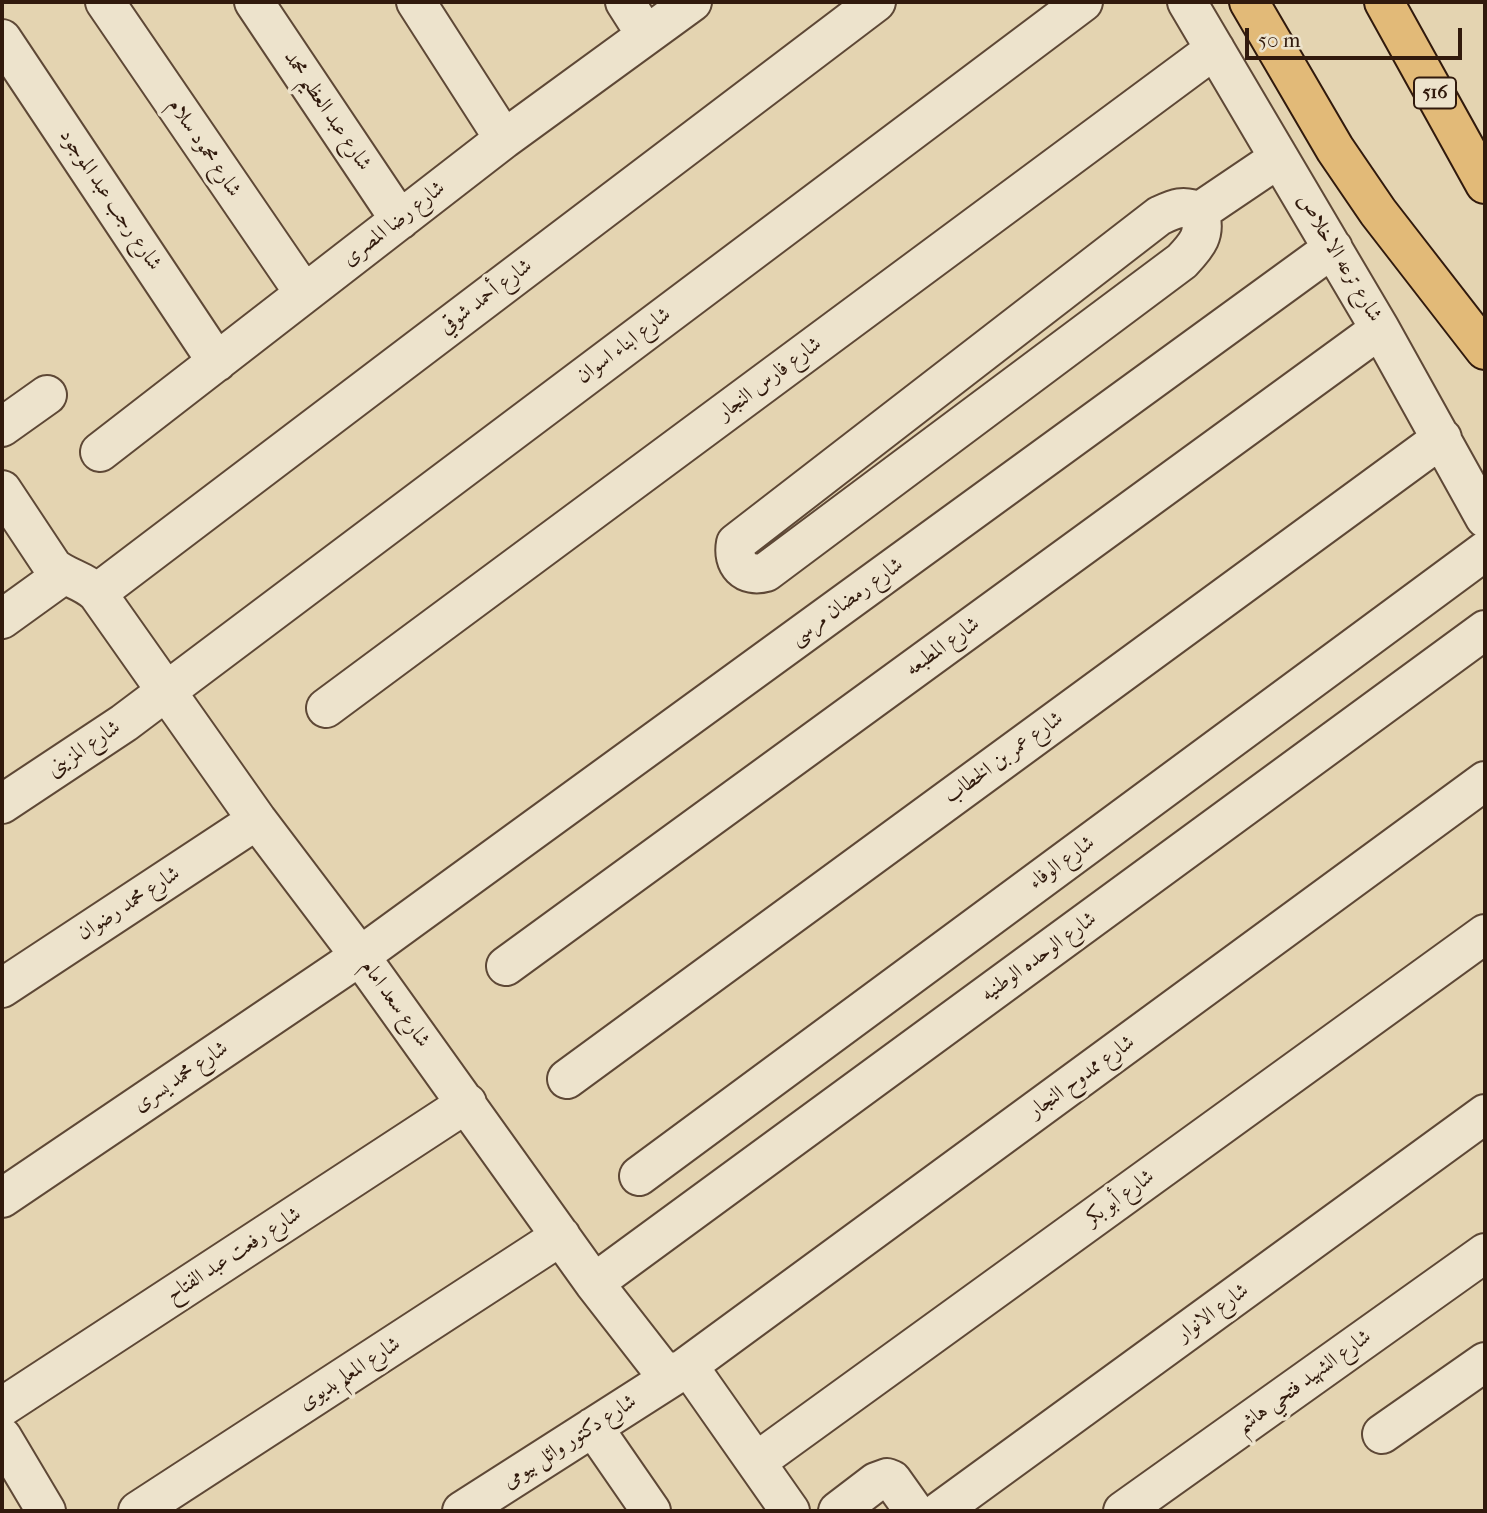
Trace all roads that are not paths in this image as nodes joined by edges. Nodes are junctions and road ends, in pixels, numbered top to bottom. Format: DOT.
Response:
graph roads {
  1 [pos="105,2"];
  2 [pos="254,2"];
  3 [pos="416,2"];
  4 [pos="625,2"];
  5 [pos="692,2"];
  6 [pos="876,2"];
  7 [pos="1083,2"];
  8 [pos="1187,2"];
  9 [pos="1249,2"];
  10 [pos="1384,2"];
  11 [pos="646,36"];
  12 [pos="2,39"];
  13 [pos="1215,49"];
  14 [pos="504,139"];
  15 [pos="1279,158"];
  16 [pos="1485,184"];
  17 [pos="1199,212"];
  18 [pos="400,220"];
  19 [pos="1333,248"];
  20 [pos="304,293"];
  21 [pos="1381,329"];
  22 [pos="1485,350"];
  23 [pos="217,362"];
  24 [pos="47,395"];
  25 [pos="2,427"];
  26 [pos="1442,438"];
  27 [pos="100,452"];
  28 [pos="2,490"];
  29 [pos="1485,518"];
  30 [pos="1485,551"];
  31 [pos="63,575"];
  32 [pos="97,593"];
  33 [pos="2,620"];
  34 [pos="1485,630"];
  35 [pos="165,691"];
  36 [pos="326,708"];
  37 [pos="1485,781"];
  38 [pos="2,804"];
  39 [pos="257,820"];
  40 [pos="1485,934"];
  41 [pos="360,956"];
  42 [pos="506,966"];
  43 [pos="2,988"];
  44 [pos="567,1079"];
  45 [pos="467,1103"];
  46 [pos="1485,1114"];
  47 [pos="639,1176"];
  48 [pos="2,1198"];
  49 [pos="561,1236"];
  50 [pos="1485,1253"];
  51 [pos="594,1283"];
  52 [pos="1485,1362"];
  53 [pos="678,1373"];
  54 [pos="2,1407"];
  55 [pos="593,1427"];
  56 [pos="1382,1434"];
  57 [pos="2,1437"];
  58 [pos="756,1462"];
  59 [pos="501,1501"];
  60 [pos="46,1511"];
  61 [pos="138,1511"];
  62 [pos="462,1511"];
  63 [pos="651,1511"];
  64 [pos="790,1511"];
  65 [pos="838,1511"];
  66 [pos="914,1511"];
  67 [pos="940,1511"];
  68 [pos="1123,1511"];
  1 -- 20 [label="street, شارع محمود سلام"];
  2 -- 18 [label="street, شارع عبد العظيم محمد"];
  3 -- 14 [label="street"];
  4 -- 11 [label="street"];
  5 -- 11 [label="street, شارع رضا المصرى"];
  6 -- 32 [label="street, شارع أحمد شوقي"];
  7 -- 35 [label="street, شارع ابناء اسوان"];
  8 -- 13 [label="street, شارع ترعه الاخلاص"];
  9 -- 22 [label="highway"];
  10 -- 16 [label="highway, 516"];
  11 -- 14 [label="street, شارع رضا المصرى"];
  12 -- 23 [label="street, شارع رجب عبد الموجود"];
  13 -- 15 [label="street, شارع ترعه الاخلاص"];
  13 -- 36 [label="street, شارع فارس النجار"];
  14 -- 18 [label="street, شارع رضا المصرى"];
  15 -- 17 [label="street"];
  15 -- 19 [label="street, شارع ترعه الاخلاص"];
  17 -- 17 [label="street"];
  18 -- 20 [label="street, شارع رضا المصرى"];
  19 -- 21 [label="street, شارع ترعه الاخلاص"];
  19 -- 41 [label="street, شارع رمضان مرسى"];
  20 -- 23 [label="street, شارع رضا المصرى"];
  21 -- 26 [label="street, شارع ترعه الاخلاص"];
  21 -- 42 [label="street, شارع المطبعه"];
  23 -- 27 [label="street, شارع رضا المصرى"];
  24 -- 25 [label="street"];
  26 -- 29 [label="street, شارع ترعه الاخلاص"];
  26 -- 44 [label="street, شارع عمر بن الخطاب"];
  28 -- 31 [label="street, شارع سعد امام"];
  30 -- 47 [label="street, شارع الوفاء"];
  31 -- 32 [label="street, شارع سعد امام"];
  31 -- 33 [label="street"];
  32 -- 35 [label="street, شارع سعد امام"];
  34 -- 51 [label="street, شارع الوحده الوطنيه"];
  35 -- 38 [label="street, شارع المزينى"];
  35 -- 39 [label="street, شارع سعد امام"];
  37 -- 53 [label="street, شارع ممدوح النجار"];
  39 -- 41 [label="street, شارع سعد امام"];
  39 -- 43 [label="street, شارع محمد رضوان"];
  40 -- 58 [label="street, شارع أبو بكر"];
  41 -- 45 [label="street, شارع سعد امام"];
  41 -- 48 [label="street, شارع محمد يسرى"];
  45 -- 49 [label="street, شارع سعد امام"];
  45 -- 54 [label="street, شارع رفعت عبد الفتاح"];
  46 -- 67 [label="street, شارع الانوار"];
  49 -- 51 [label="street, شارع سعد امام"];
  49 -- 61 [label="street, شارع المعلم بديوى"];
  50 -- 68 [label="street, شارع الشهيد فتحي هاشم"];
  51 -- 53 [label="street, شارع سعد امام"];
  52 -- 56 [label="street"];
  53 -- 55 [label="street, شارع دكتور وائل بيومى"];
  53 -- 58 [label="street, شارع سعد امام"];
  55 -- 59 [label="street, شارع دكتور وائل بيومى"];
  55 -- 63 [label="street"];
  57 -- 60 [label="street"];
  58 -- 64 [label="street, شارع سعد امام"];
  59 -- 62 [label="street, شارع دكتور وائل بيومى"];
  65 -- 66 [label="street"];
}
